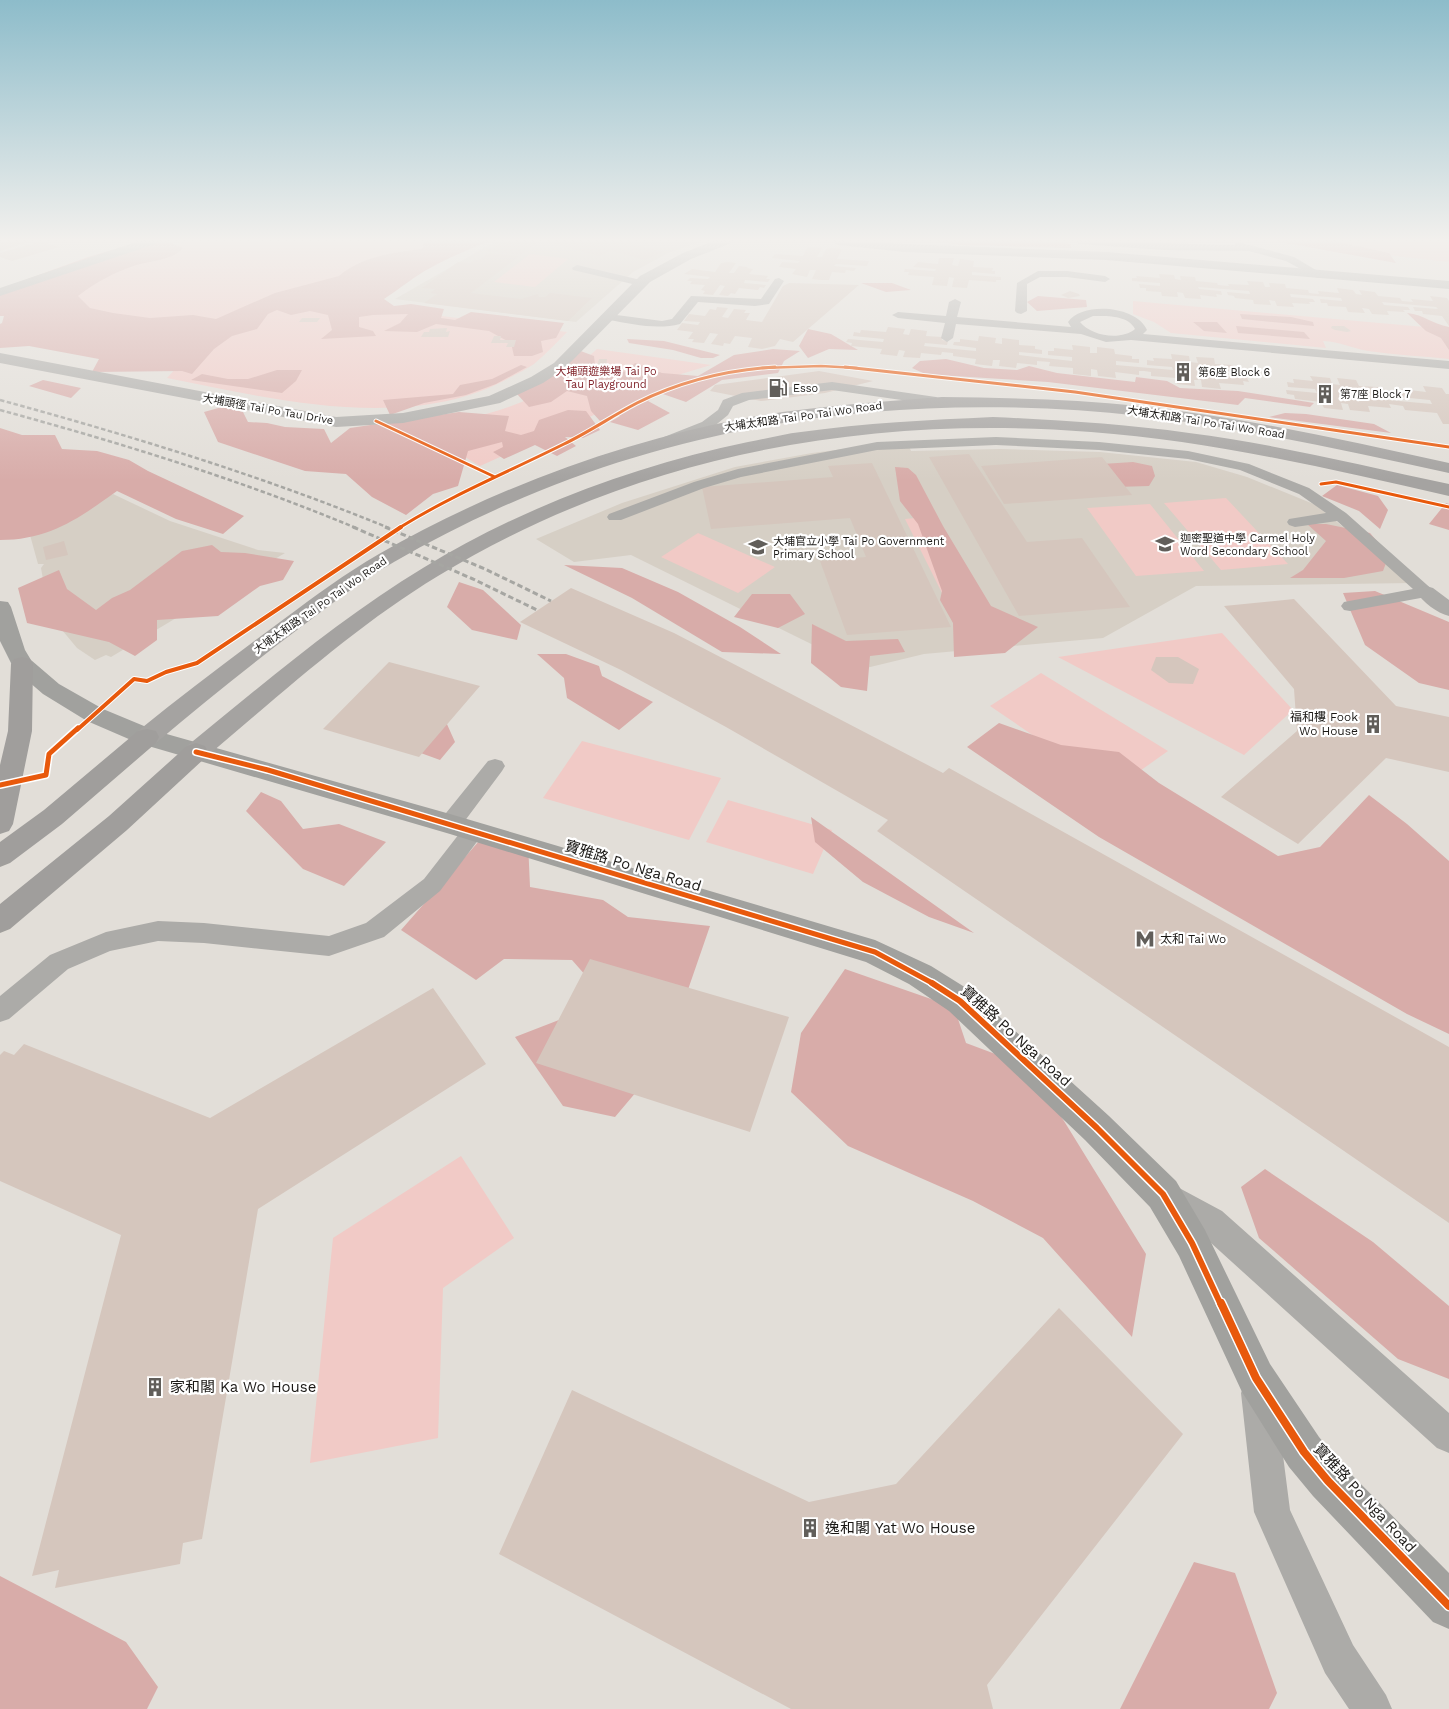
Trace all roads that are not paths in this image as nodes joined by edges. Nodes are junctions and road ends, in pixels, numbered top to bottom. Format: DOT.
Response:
graph roads {
  1 [pos="951,320"];
  2 [pos="605,321"];
  3 [pos="637,321"];
  4 [pos="677,321"];
  5 [pos="957,321"];
  6 [pos="1075,321"];
  7 [pos="1134,321"];
  8 [pos="1082,331"];
  9 [pos="1133,336"];
  10 [pos="947,338"];
  11 [pos="0,358"];
  12 [pos="1449,365"];
  13 [pos="936,401"];
  14 [pos="668,440"];
  15 [pos="1449,468"];
  16 [pos="1449,490"];
  17 [pos="1340,516"];
  18 [pos="615,517"];
  19 [pos="1295,522"];
  20 [pos="1426,592"];
  21 [pos="1350,606"];
  22 [pos="0,607"];
  23 [pos="1449,610"];
  24 [pos="22,664"];
  25 [pos="146,737"];
  26 [pos="196,752"];
  27 [pos="495,766"];
  28 [pos="0,824"];
  29 [pos="462,828"];
  30 [pos="0,856"];
  31 [pos="0,920"];
  32 [pos="0,1011"];
  33 [pos="1163,1194"];
  34 [pos="1256,1378"];
  35 [pos="1449,1436"];
  36 [pos="1449,1606"];
  37 [pos="1372,1709"];
  1 -- 10 [label="lane"];
  2 -- 11 [label="street, 大埔頭徑 Tai Po Tau Drive"];
  3 -- 4 [label="lane"];
  5 -- 8 [label="lane"];
  6 -- 8 [label="lane"];
  7 -- 9 [label="lane"];
  8 -- 9 [label="lane"];
  9 -- 12 [label="lane"];
  13 -- 14 [label="main road, 大埔太和路 Tai Po Tai Wo Road"];
  13 -- 14 [label="lane"];
  13 -- 15 [label="main road, 大埔太和路 Tai Po Tai Wo Road"];
  14 -- 25 [label="main road, 大埔太和路 Tai Po Tai Wo Road"];
  16 -- 26 [label="main road, 大埔太和路 Tai Po Tai Wo Road"];
  17 -- 18 [label="lane"];
  17 -- 19 [label="lane"];
  17 -- 20 [label="lane"];
  20 -- 21 [label="lane"];
  20 -- 23 [label="street"];
  22 -- 24 [label="street"];
  24 -- 25 [label="street, 寶雅路 Po Nga Road"];
  24 -- 28 [label="highway"];
  25 -- 26 [label="street, 寶雅路 Po Nga Road"];
  25 -- 30 [label="highway"];
  26 -- 29 [label="street, 寶雅路 Po Nga Road"];
  26 -- 31 [label="highway"];
  27 -- 29 [label="lane"];
  29 -- 32 [label="lane"];
  29 -- 33 [label="street, 寶雅路 Po Nga Road"];
  33 -- 34 [label="street, 寶雅路 Po Nga Road"];
  33 -- 35 [label="lane"];
  34 -- 36 [label="street, 寶雅路 Po Nga Road"];
  34 -- 37 [label="lane"];
}
